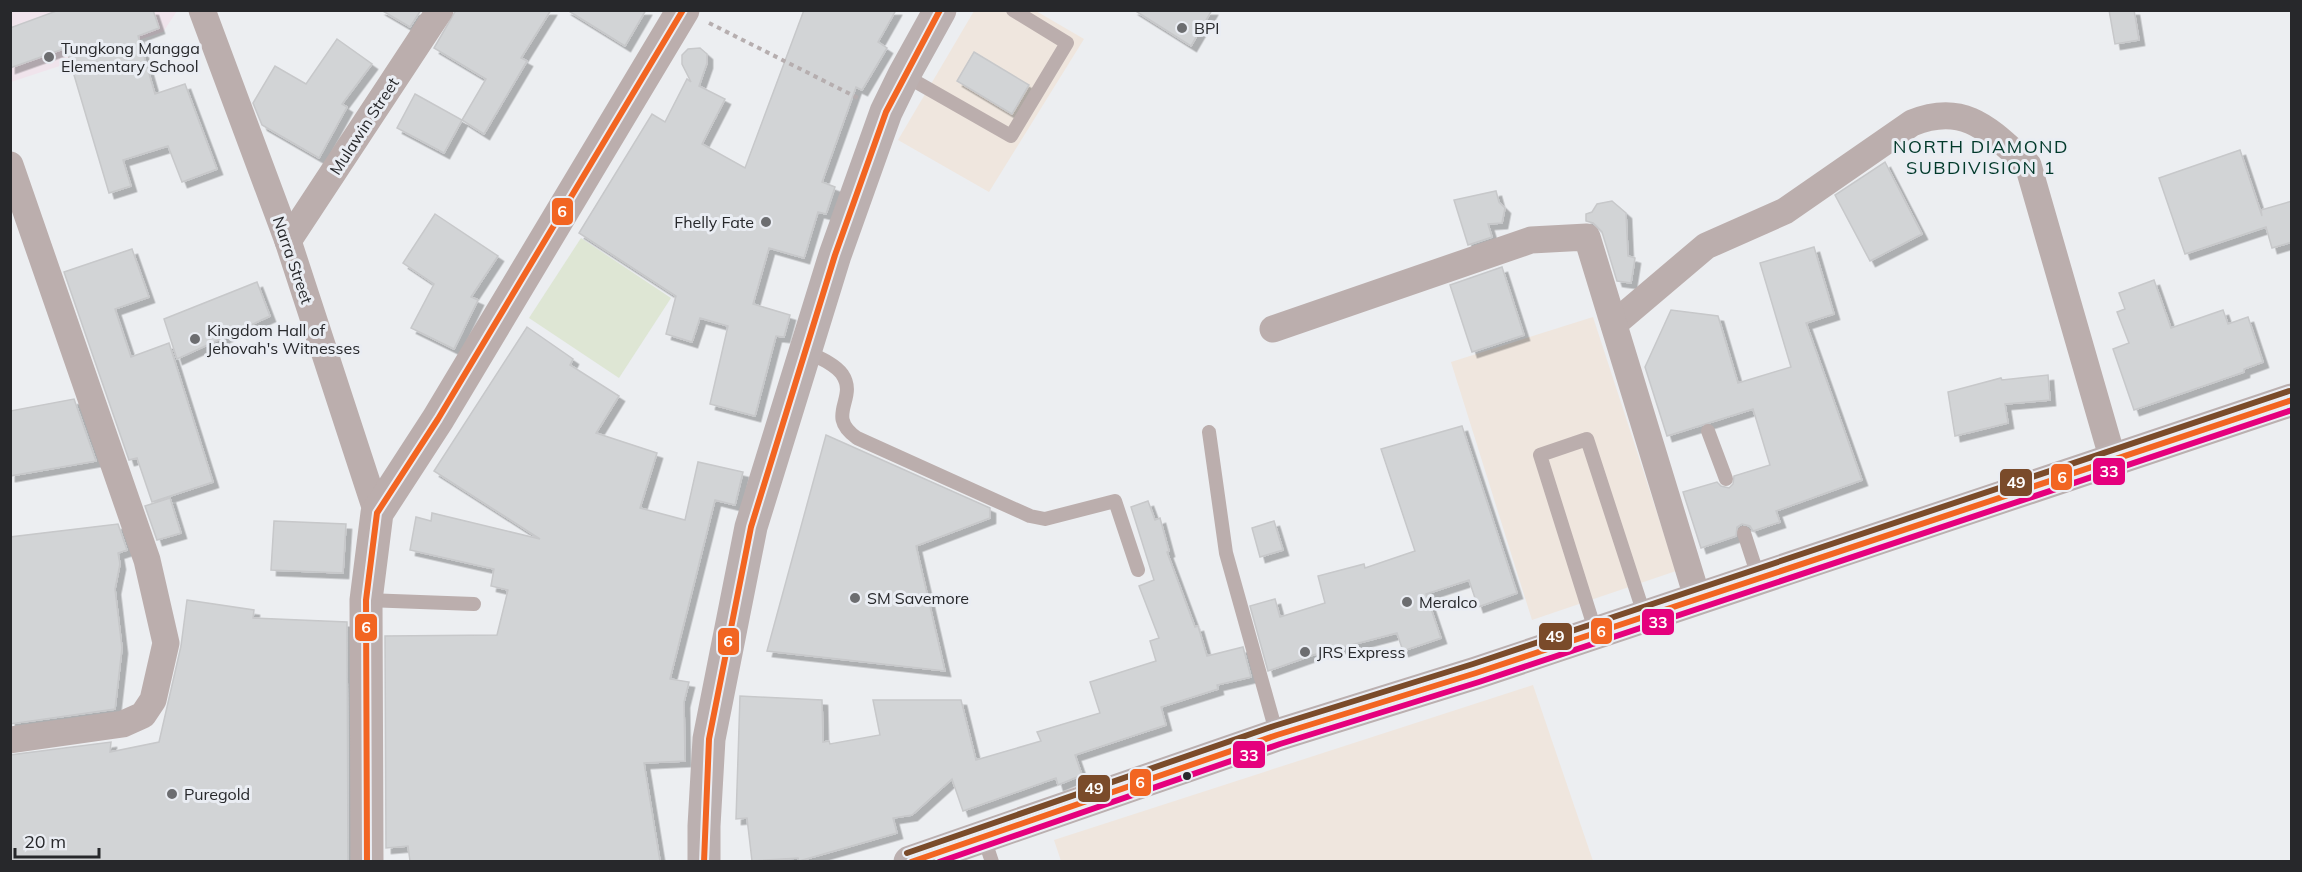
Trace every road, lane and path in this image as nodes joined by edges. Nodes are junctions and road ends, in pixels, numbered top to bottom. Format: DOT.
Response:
graph roads {
  1 [pos="202,10"];
  2 [pos="440,10"];
  3 [pos="940,10"];
  4 [pos="1013,10"];
  5 [pos="694,16"];
  6 [pos="904,75"];
  7 [pos="886,112"];
  8 [pos="10,165"];
  9 [pos="288,241"];
  10 [pos="1614,324"];
  11 [pos="1273,329"];
  12 [pos="805,351"];
  13 [pos="2292,400"];
  14 [pos="1708,430"];
  15 [pos="1209,432"];
  16 [pos="2113,460"];
  17 [pos="1726,479"];
  18 [pos="377,513"];
  19 [pos="1744,533"];
  20 [pos="1138,570"];
  21 [pos="1759,579"];
  22 [pos="366,600"];
  23 [pos="1698,600"];
  24 [pos="474,604"];
  25 [pos="1646,616"];
  26 [pos="1596,633"];
  27 [pos="1277,735"];
  28 [pos="10,740"];
  29 [pos="987,848"];
  30 [pos="367,861"];
  31 [pos="704,861"];
  32 [pos="910,861"];
  1 -- 9 [label="street, Narra Street"];
  2 -- 9 [label="street, Mulawin Street"];
  3 -- 6 [label="main road"];
  4 -- 6 [label="lane"];
  5 -- 7 [label="path"];
  5 -- 18 [label="street"];
  6 -- 7 [label="main road"];
  7 -- 12 [label="main road"];
  8 -- 28 [label="street"];
  9 -- 18 [label="street, Narra Street"];
  10 -- 11 [label="street"];
  10 -- 16 [label="street"];
  10 -- 23 [label="street"];
  12 -- 20 [label="lane"];
  12 -- 31 [label="main road"];
  13 -- 16 [label="main road"];
  14 -- 17 [label="lane"];
  15 -- 27 [label="lane"];
  16 -- 21 [label="main road"];
  18 -- 22 [label="street"];
  19 -- 21 [label="lane"];
  21 -- 23 [label="main road"];
  22 -- 24 [label="lane"];
  22 -- 30 [label="street"];
  23 -- 25 [label="main road"];
  25 -- 26 [label="main road"];
  25 -- 26 [label="lane"];
  26 -- 27 [label="main road"];
  27 -- 29 [label="main road"];
  29 -- 32 [label="main road"];
}
